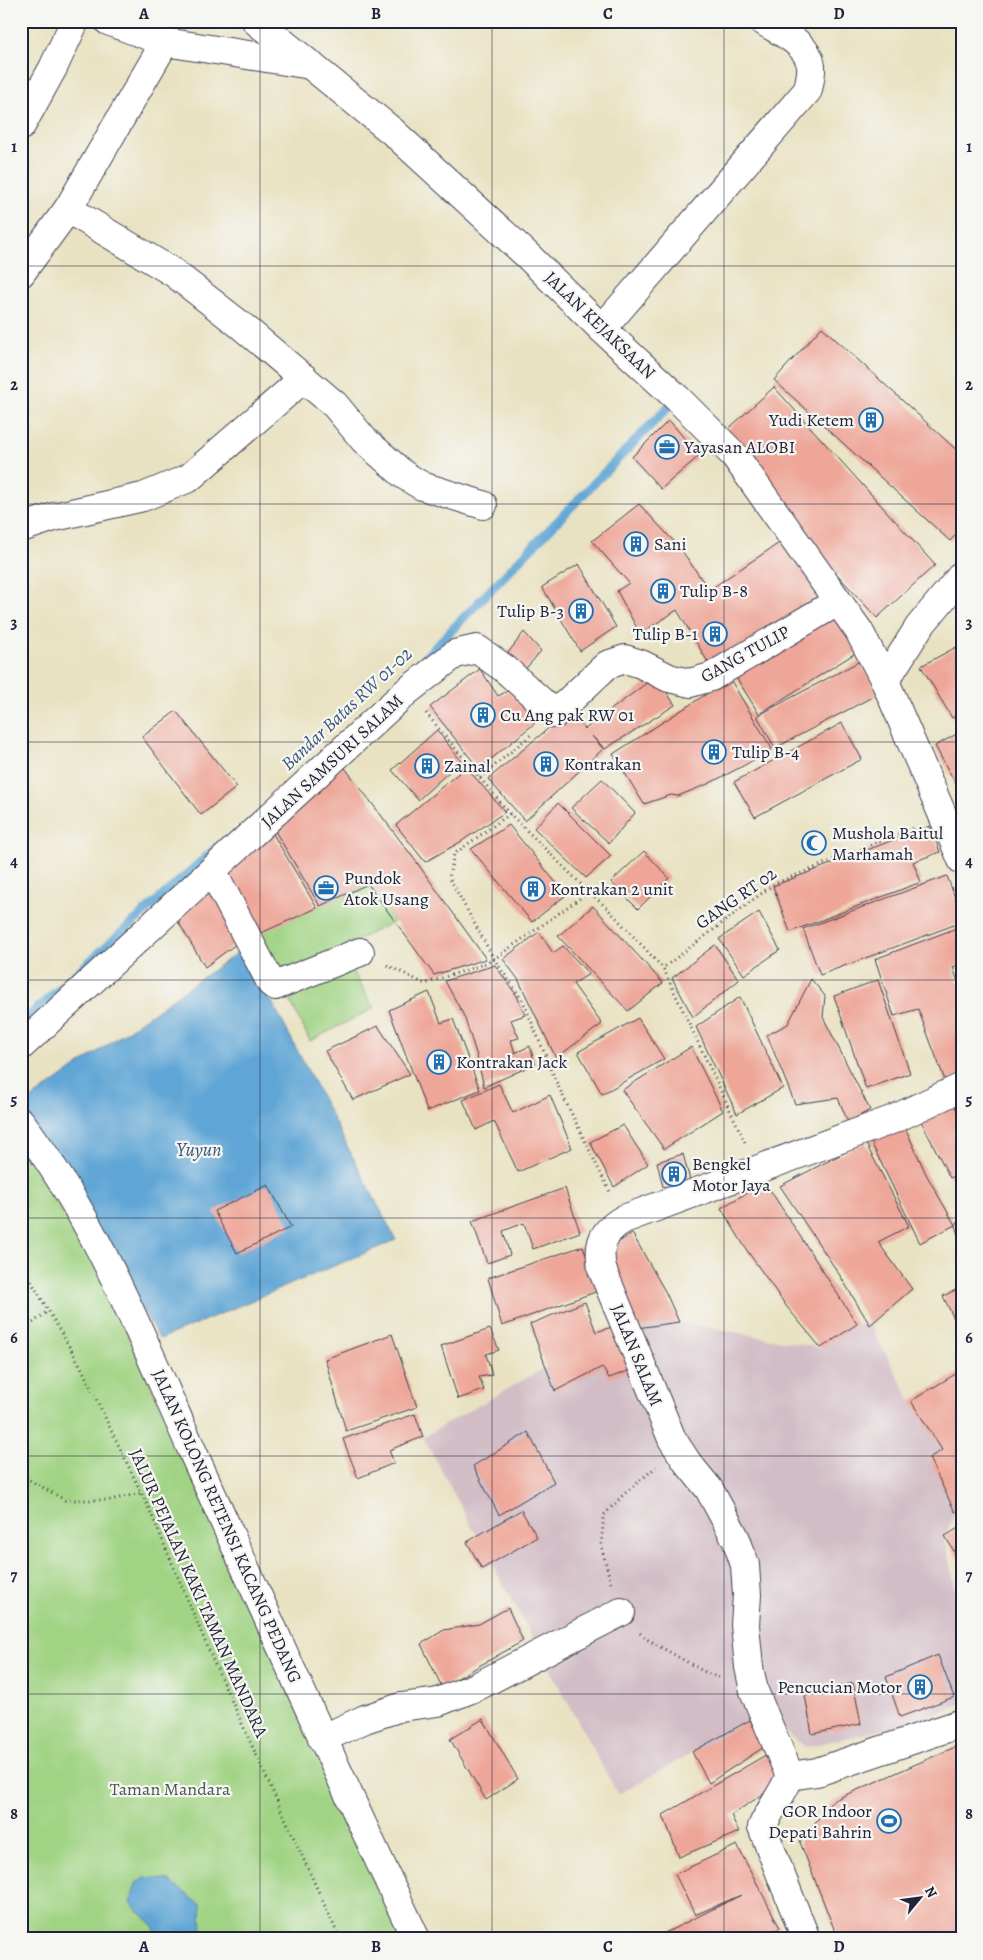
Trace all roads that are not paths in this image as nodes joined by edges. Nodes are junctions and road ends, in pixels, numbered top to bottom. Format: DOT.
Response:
graph roads {
  1 [pos="75,21"];
  2 [pos="108,21"];
  3 [pos="256,21"];
  4 [pos="763,21"];
  5 [pos="165,42"];
  6 [pos="313,66"];
  7 [pos="21,126"];
  8 [pos="68,210"];
  9 [pos="21,273"];
  10 [pos="602,329"];
  11 [pos="304,378"];
  12 [pos="482,505"];
  13 [pos="21,528"];
  14 [pos="962,575"];
  15 [pos="837,602"];
  16 [pos="455,654"];
  17 [pos="885,681"];
  18 [pos="962,860"];
  19 [pos="213,872"];
  20 [pos="360,952"];
  21 [pos="21,1046"];
  22 [pos="962,1087"];
  23 [pos="21,1122"];
  24 [pos="621,1612"];
  25 [pos="962,1723"];
  26 [pos="322,1739"];
  27 [pos="790,1776"];
  28 [pos="416,1939"];
  29 [pos="806,1939"];
  1 -- 7 [label="street"];
  2 -- 5 [label="street"];
  3 -- 6 [label="street, JALAN KEJAKSAAN"];
  4 -- 10 [label="street"];
  5 -- 6 [label="street"];
  5 -- 8 [label="street"];
  6 -- 10 [label="street, JALAN KEJAKSAAN"];
  8 -- 9 [label="street"];
  8 -- 11 [label="street"];
  10 -- 15 [label="street, JALAN KEJAKSAAN"];
  11 -- 12 [label="street"];
  11 -- 13 [label="street"];
  14 -- 17 [label="street"];
  15 -- 16 [label="street, GANG TULIP"];
  15 -- 17 [label="street, JALAN KEJAKSAAN"];
  16 -- 19 [label="street, JALAN SAMSURI SALAM"];
  17 -- 18 [label="street, JALAN KEJAKSAAN"];
  19 -- 20 [label="street"];
  19 -- 21 [label="street, JALAN SAMSURI SALAM"];
  22 -- 27 [label="street, JALAN SALAM"];
  23 -- 26 [label="street, JALAN KOLONG RETENSI KACANG PEDANG"];
  24 -- 26 [label="street"];
  25 -- 27 [label="street"];
  26 -- 28 [label="street, JALAN KOLONG RETENSI KACANG PEDANG"];
  27 -- 29 [label="street"];
}
